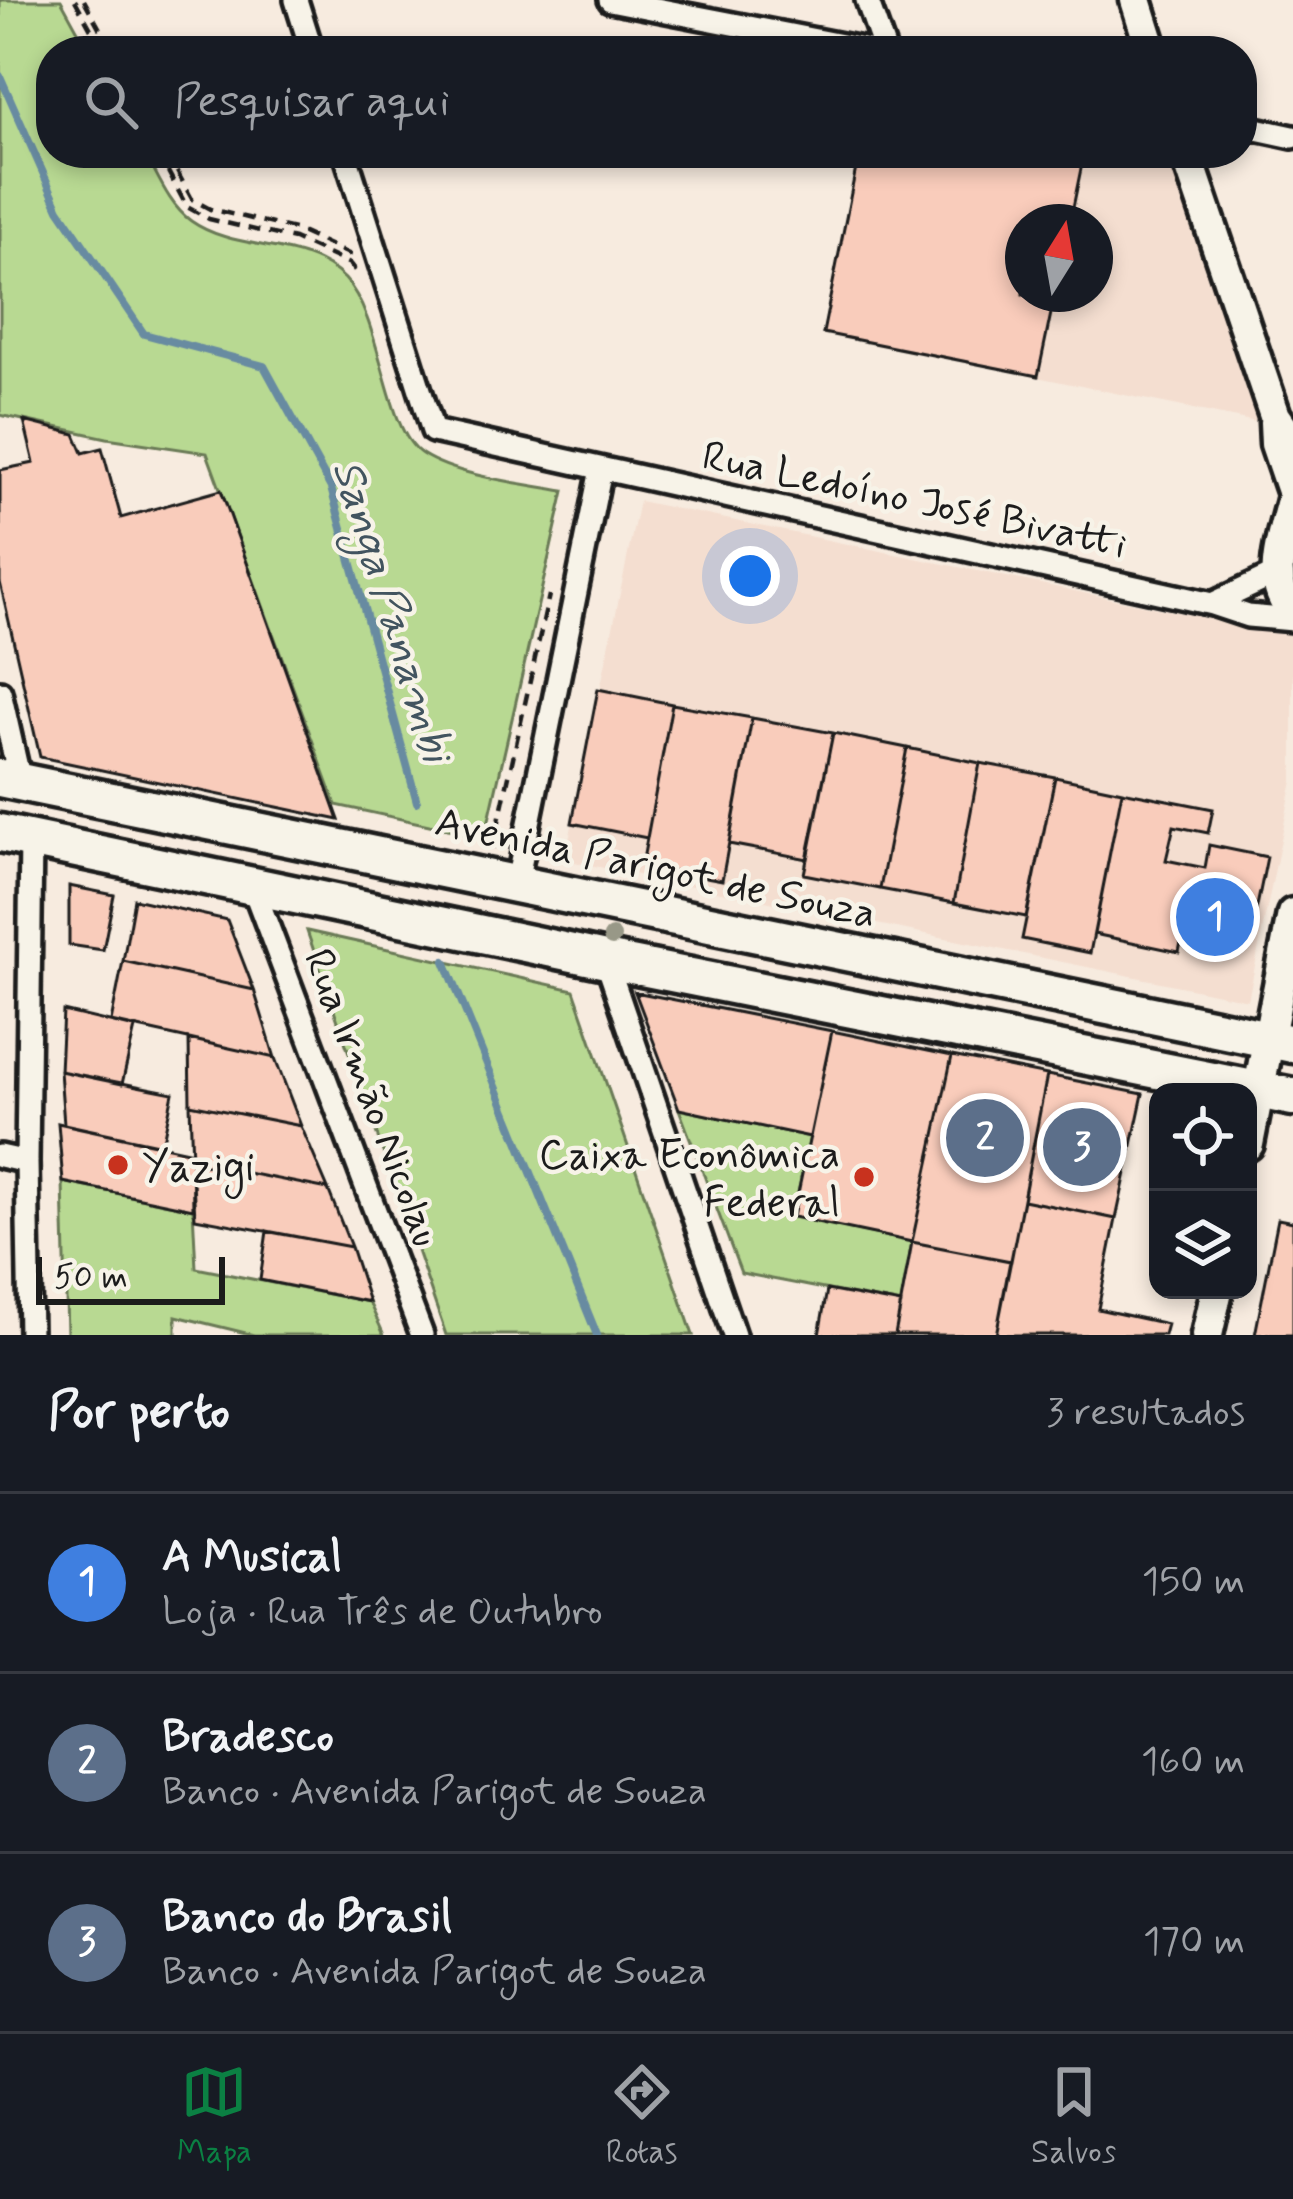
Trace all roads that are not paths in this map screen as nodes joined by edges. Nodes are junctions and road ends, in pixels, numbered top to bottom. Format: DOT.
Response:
graph roads {
  1 [pos="296,0"];
  2 [pos="610,0"];
  3 [pos="867,0"];
  4 [pos="1136,0"];
  5 [pos="307,36"];
  6 [pos="795,36"];
  7 [pos="879,36"];
  8 [pos="1147,36"];
  9 [pos="1257,129"];
  10 [pos="1293,137"];
  11 [pos="350,168"];
  12 [pos="1191,168"];
  13 [pos="1284,429"];
  14 [pos="602,469"];
  15 [pos="1293,495"];
  16 [pos="1276,574"];
  17 [pos="1212,604"];
  18 [pos="1293,615"];
  19 [pos="0,692"];
  20 [pos="10,780"];
  21 [pos="15,836"];
  22 [pos="330,845"];
  23 [pos="502,880"];
  24 [pos="253,886"];
  25 [pos="392,914"];
  26 [pos="1293,914"];
  27 [pos="606,960"];
  28 [pos="1281,1042"];
  29 [pos="1276,1094"];
  30 [pos="1257,1128"];
  31 [pos="0,1156"];
  32 [pos="26,1162"];
  33 [pos="1215,1299"];
  34 [pos="30,1335"];
  35 [pos="422,1335"];
  36 [pos="734,1335"];
  37 [pos="1208,1335"];
  1 -- 5 [label="street"];
  2 -- 6 [label="street"];
  3 -- 7 [label="street"];
  4 -- 8 [label="street"];
  9 -- 10 [label="street"];
  11 -- 14 [label="street, Rua Ledoíno José Bivatti"];
  12 -- 13 [label="street"];
  13 -- 15 [label="street"];
  14 -- 17 [label="street, Rua Ledoíno José Bivatti"];
  14 -- 23 [label="street"];
  15 -- 16 [label="street"];
  16 -- 17 [label="street"];
  16 -- 18 [label="street"];
  17 -- 18 [label="street, Rua Ledoíno José Bivatti"];
  19 -- 20 [label="street"];
  20 -- 22 [label="main road, Avenida Parigot de Souza"];
  21 -- 24 [label="main road"];
  21 -- 32 [label="street"];
  22 -- 23 [label="main road, Avenida Parigot de Souza"];
  22 -- 24 [label="main road"];
  23 -- 25 [label="main road"];
  23 -- 28 [label="main road, Avenida Parigot de Souza"];
  24 -- 25 [label="main road"];
  24 -- 35 [label="street, Rua Irmão Nicolau"];
  25 -- 27 [label="main road"];
  26 -- 28 [label="street"];
  27 -- 29 [label="main road"];
  27 -- 36 [label="street"];
  28 -- 29 [label="street"];
  29 -- 30 [label="street"];
  31 -- 32 [label="street"];
  32 -- 34 [label="street"];
  33 -- 37 [label="street"];
}
